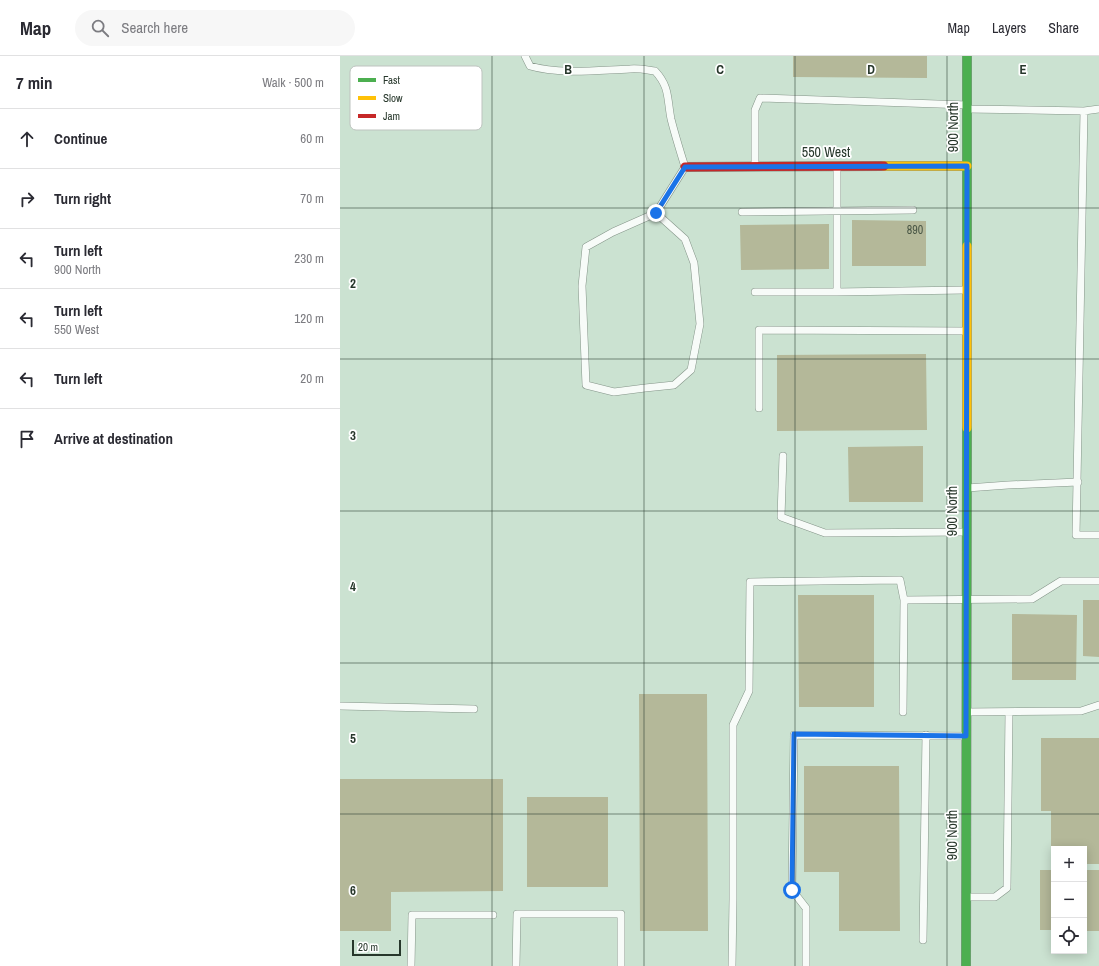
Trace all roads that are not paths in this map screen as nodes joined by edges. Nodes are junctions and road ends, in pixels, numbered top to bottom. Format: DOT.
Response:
graph roads {
  1 [pos="525,56"];
  2 [pos="967,56"];
  3 [pos="967,107"];
  4 [pos="1099,109"];
  5 [pos="1084,111"];
  6 [pos="837,166"];
  7 [pos="967,166"];
  8 [pos="685,167"];
  9 [pos="755,167"];
  10 [pos="913,210"];
  11 [pos="838,211"];
  12 [pos="742,212"];
  13 [pos="656,213"];
  14 [pos="967,290"];
  15 [pos="755,292"];
  16 [pos="838,292"];
  17 [pos="967,331"];
  18 [pos="759,408"];
  19 [pos="783,456"];
  20 [pos="1078,482"];
  21 [pos="966,488"];
  22 [pos="966,532"];
  23 [pos="1099,535"];
  24 [pos="1099,581"];
  25 [pos="966,599"];
  26 [pos="904,600"];
  27 [pos="1099,705"];
  28 [pos="340,706"];
  29 [pos="474,709"];
  30 [pos="903,712"];
  31 [pos="966,712"];
  32 [pos="1009,712"];
  33 [pos="926,735"];
  34 [pos="966,736"];
  35 [pos="966,897"];
  36 [pos="492,915"];
  37 [pos="923,940"];
  38 [pos="411,966"];
  39 [pos="516,966"];
  40 [pos="621,966"];
  41 [pos="732,966"];
  42 [pos="806,966"];
  43 [pos="966,966"];
  1 -- 8 [label="lane"];
  2 -- 3 [label="street, 900 North"];
  3 -- 5 [label="lane"];
  3 -- 7 [label="street, 900 North"];
  3 -- 9 [label="lane"];
  4 -- 5 [label="lane"];
  5 -- 20 [label="lane"];
  6 -- 7 [label="street, 550 West"];
  6 -- 9 [label="street, 550 West"];
  6 -- 11 [label="lane"];
  7 -- 14 [label="street, 900 North"];
  8 -- 9 [label="street, 550 West"];
  8 -- 13 [label="lane"];
  10 -- 11 [label="lane"];
  11 -- 12 [label="lane"];
  11 -- 16 [label="lane"];
  13 -- 13 [label="lane"];
  14 -- 16 [label="lane"];
  14 -- 17 [label="street, 900 North"];
  15 -- 16 [label="lane"];
  17 -- 18 [label="lane"];
  17 -- 21 [label="street, 900 North"];
  19 -- 22 [label="lane"];
  20 -- 21 [label="lane"];
  20 -- 23 [label="lane"];
  21 -- 22 [label="street, 900 North"];
  22 -- 25 [label="street, 900 North"];
  24 -- 25 [label="lane"];
  25 -- 26 [label="lane"];
  25 -- 31 [label="street, 900 North"];
  26 -- 30 [label="lane"];
  26 -- 41 [label="lane"];
  27 -- 32 [label="lane"];
  28 -- 29 [label="lane"];
  31 -- 32 [label="lane"];
  31 -- 34 [label="street, 900 North"];
  32 -- 35 [label="lane"];
  33 -- 34 [label="lane"];
  33 -- 37 [label="lane"];
  33 -- 42 [label="lane"];
  34 -- 35 [label="street, 900 North"];
  35 -- 43 [label="street, 900 North"];
  36 -- 38 [label="lane"];
  39 -- 40 [label="lane"];
}
